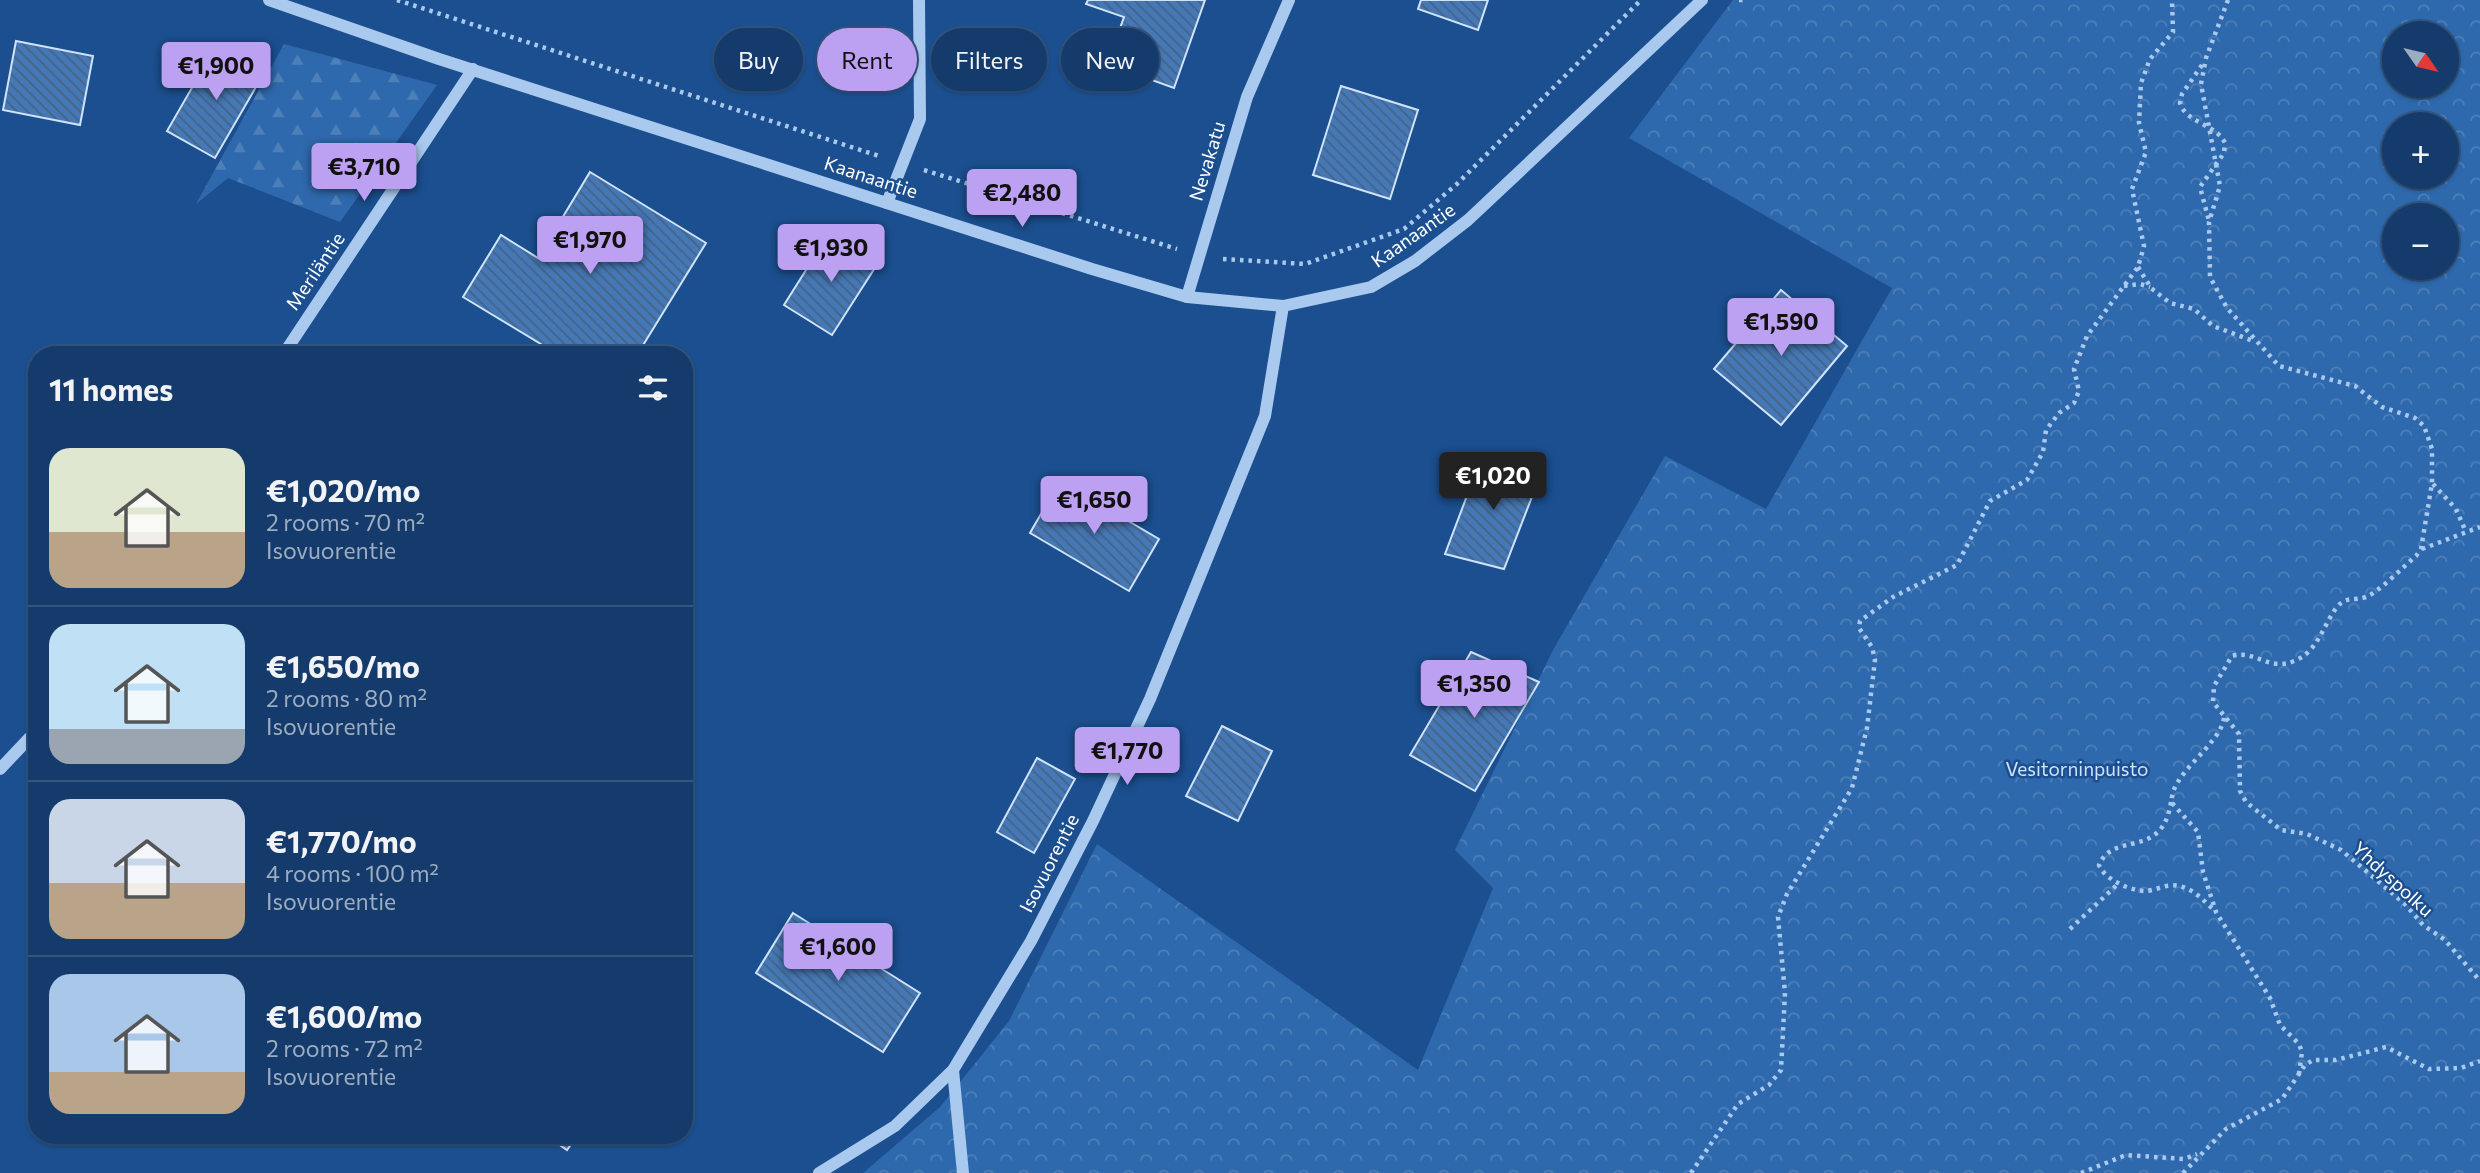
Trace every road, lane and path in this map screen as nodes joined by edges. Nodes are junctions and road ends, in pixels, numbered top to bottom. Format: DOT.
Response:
graph roads {
  1 [pos="270,0"];
  2 [pos="397,0"];
  3 [pos="919,0"];
  4 [pos="1289,0"];
  5 [pos="1641,0"];
  6 [pos="1702,0"];
  7 [pos="1739,0"];
  8 [pos="1747,0"];
  9 [pos="2172,0"];
  10 [pos="2228,0"];
  11 [pos="2206,58"];
  12 [pos="473,69"];
  13 [pos="902,163"];
  14 [pos="2214,167"];
  15 [pos="887,202"];
  16 [pos="2209,222"];
  17 [pos="1199,255"];
  18 [pos="2138,267"];
  19 [pos="2123,286"];
  20 [pos="2151,288"];
  21 [pos="1187,297"];
  22 [pos="1283,306"];
  23 [pos="2256,342"];
  24 [pos="290,346"];
  25 [pos="2432,483"];
  26 [pos="2480,527"];
  27 [pos="2466,532"];
  28 [pos="2421,549"];
  29 [pos="2224,717"];
  30 [pos="28,739"];
  31 [pos="0,769"];
  32 [pos="2171,797"];
  33 [pos="2119,883"];
  34 [pos="2216,912"];
  35 [pos="2070,929"];
  36 [pos="2480,981"];
  37 [pos="2480,1061"];
  38 [pos="953,1070"];
  39 [pos="2299,1074"];
  40 [pos="2204,1149"];
  41 [pos="819,1173"];
  42 [pos="963,1173"];
  43 [pos="1691,1173"];
  44 [pos="2081,1173"];
  45 [pos="2183,1173"];
  1 -- 12 [label="street, Kaanaantie"];
  2 -- 13 [label="path"];
  3 -- 13 [label="street"];
  4 -- 17 [label="street, Nevakatu"];
  5 -- 17 [label="path"];
  6 -- 22 [label="street, Kaanaantie"];
  7 -- 8 [label="path"];
  9 -- 18 [label="path"];
  10 -- 11 [label="path"];
  11 -- 14 [label="path"];
  11 -- 14 [label="path"];
  12 -- 15 [label="street, Kaanaantie"];
  12 -- 24 [label="street, Meriläntie"];
  13 -- 15 [label="street"];
  13 -- 17 [label="path"];
  14 -- 16 [label="path"];
  14 -- 16 [label="path"];
  15 -- 21 [label="street, Kaanaantie"];
  16 -- 23 [label="path"];
  17 -- 21 [label="street, Nevakatu"];
  18 -- 19 [label="path"];
  18 -- 20 [label="path"];
  19 -- 20 [label="path"];
  19 -- 43 [label="path"];
  20 -- 23 [label="path"];
  21 -- 22 [label="street, Kaanaantie"];
  22 -- 38 [label="street, Isovuorentie"];
  23 -- 25 [label="path"];
  25 -- 27 [label="path"];
  25 -- 28 [label="path"];
  26 -- 27 [label="path"];
  27 -- 28 [label="path"];
  28 -- 29 [label="path, Yhdyspolku"];
  29 -- 32 [label="path"];
  29 -- 36 [label="path, Yhdyspolku"];
  30 -- 31 [label="street"];
  32 -- 33 [label="path"];
  32 -- 34 [label="path"];
  33 -- 34 [label="path"];
  33 -- 35 [label="path"];
  34 -- 39 [label="path"];
  37 -- 39 [label="path"];
  38 -- 41 [label="street, Isovuorentie"];
  38 -- 42 [label="street"];
  39 -- 40 [label="path"];
  40 -- 44 [label="path"];
  40 -- 45 [label="path"];
}
